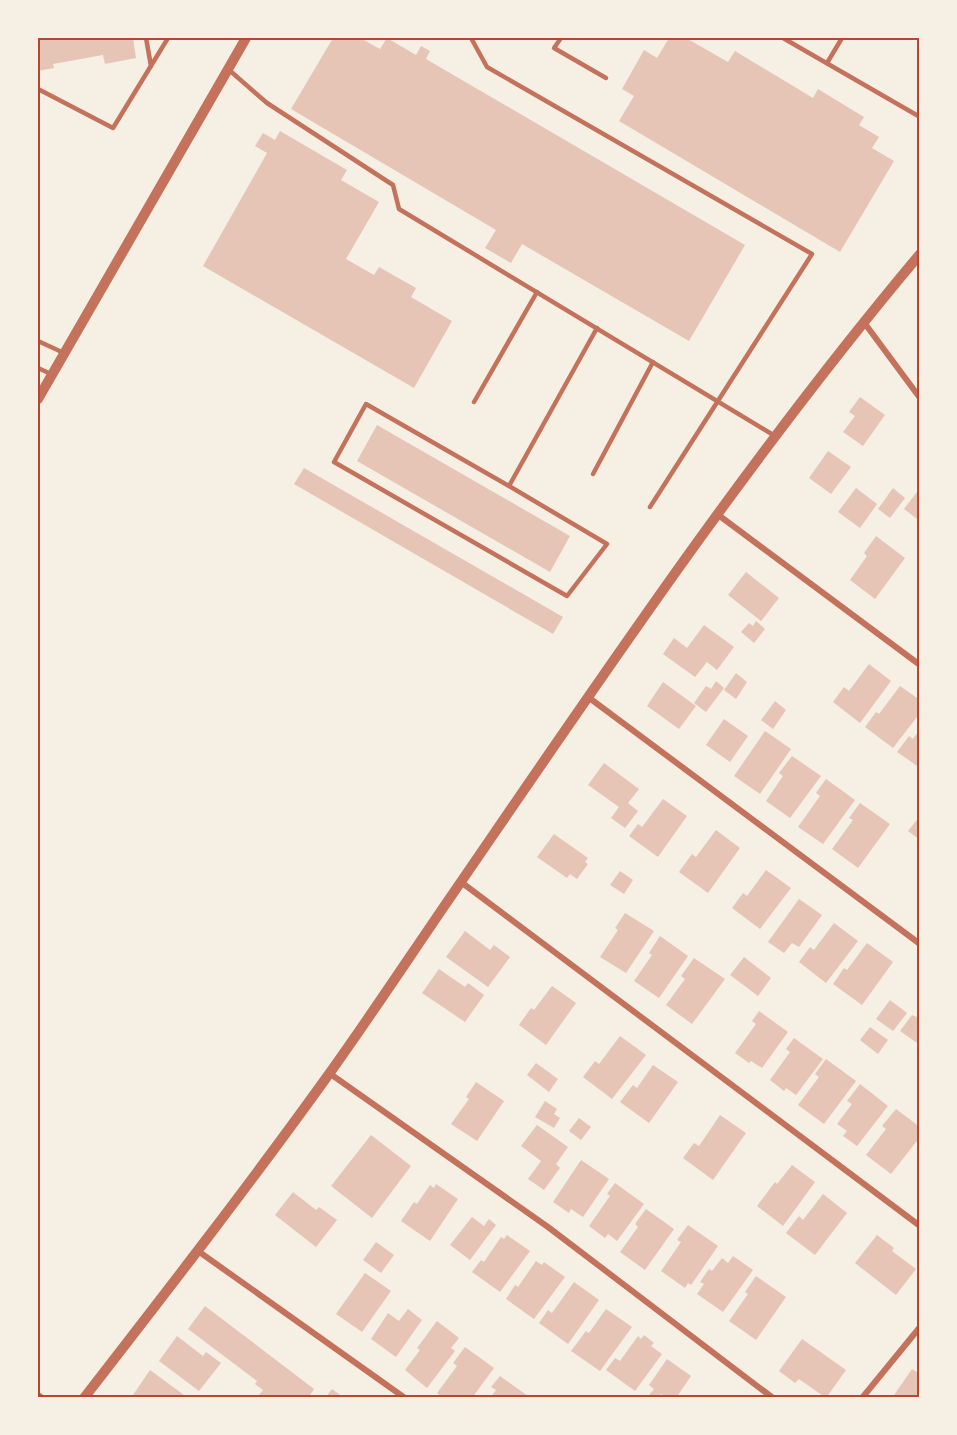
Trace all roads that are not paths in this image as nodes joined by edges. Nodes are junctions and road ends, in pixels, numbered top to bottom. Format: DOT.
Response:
graph roads {
  1 [pos="146,38"];
  2 [pos="168,38"];
  3 [pos="246,38"];
  4 [pos="471,38"];
  5 [pos="561,38"];
  6 [pos="783,38"];
  7 [pos="842,38"];
  8 [pos="827,63"];
  9 [pos="151,66"];
  10 [pos="228,69"];
  11 [pos="606,78"];
  12 [pos="38,89"];
  13 [pos="920,117"];
  14 [pos="920,254"];
  15 [pos="537,292"];
  16 [pos="863,321"];
  17 [pos="597,328"];
  18 [pos="38,341"];
  19 [pos="64,353"];
  20 [pos="653,362"];
  21 [pos="38,368"];
  22 [pos="51,375"];
  23 [pos="920,398"];
  24 [pos="38,399"];
  25 [pos="717,401"];
  26 [pos="474,402"];
  27 [pos="776,437"];
  28 [pos="592,474"];
  29 [pos="509,486"];
  30 [pos="650,507"];
  31 [pos="717,514"];
  32 [pos="920,665"];
  33 [pos="588,698"];
  34 [pos="461,882"];
  35 [pos="920,944"];
  36 [pos="329,1073"];
  37 [pos="920,1226"];
  38 [pos="198,1251"];
  39 [pos="920,1327"];
  40 [pos="38,1395"];
  41 [pos="42,1398"];
  42 [pos="84,1398"];
  43 [pos="405,1398"];
  44 [pos="773,1398"];
  45 [pos="862,1398"];
  1 -- 9 [label="lane"];
  2 -- 9 [label="lane"];
  3 -- 10 [label="street"];
  4 -- 25 [label="lane"];
  5 -- 11 [label="lane"];
  6 -- 8 [label="lane"];
  7 -- 8 [label="lane"];
  8 -- 13 [label="lane"];
  9 -- 12 [label="lane"];
  10 -- 15 [label="lane"];
  10 -- 19 [label="street"];
  14 -- 16 [label="street"];
  15 -- 17 [label="lane"];
  15 -- 26 [label="lane"];
  16 -- 23 [label="street"];
  16 -- 27 [label="street"];
  17 -- 20 [label="lane"];
  17 -- 29 [label="lane"];
  18 -- 19 [label="lane"];
  19 -- 22 [label="street"];
  20 -- 25 [label="lane"];
  20 -- 28 [label="lane"];
  21 -- 22 [label="lane"];
  22 -- 24 [label="street"];
  25 -- 27 [label="lane"];
  25 -- 30 [label="lane"];
  27 -- 31 [label="street"];
  29 -- 29 [label="lane"];
  31 -- 32 [label="street"];
  31 -- 33 [label="street"];
  33 -- 34 [label="street"];
  33 -- 35 [label="street"];
  34 -- 36 [label="street"];
  34 -- 37 [label="street"];
  36 -- 38 [label="street"];
  36 -- 44 [label="street"];
  38 -- 42 [label="street"];
  38 -- 43 [label="street"];
  39 -- 45 [label="street"];
  40 -- 41 [label="street"];
}
